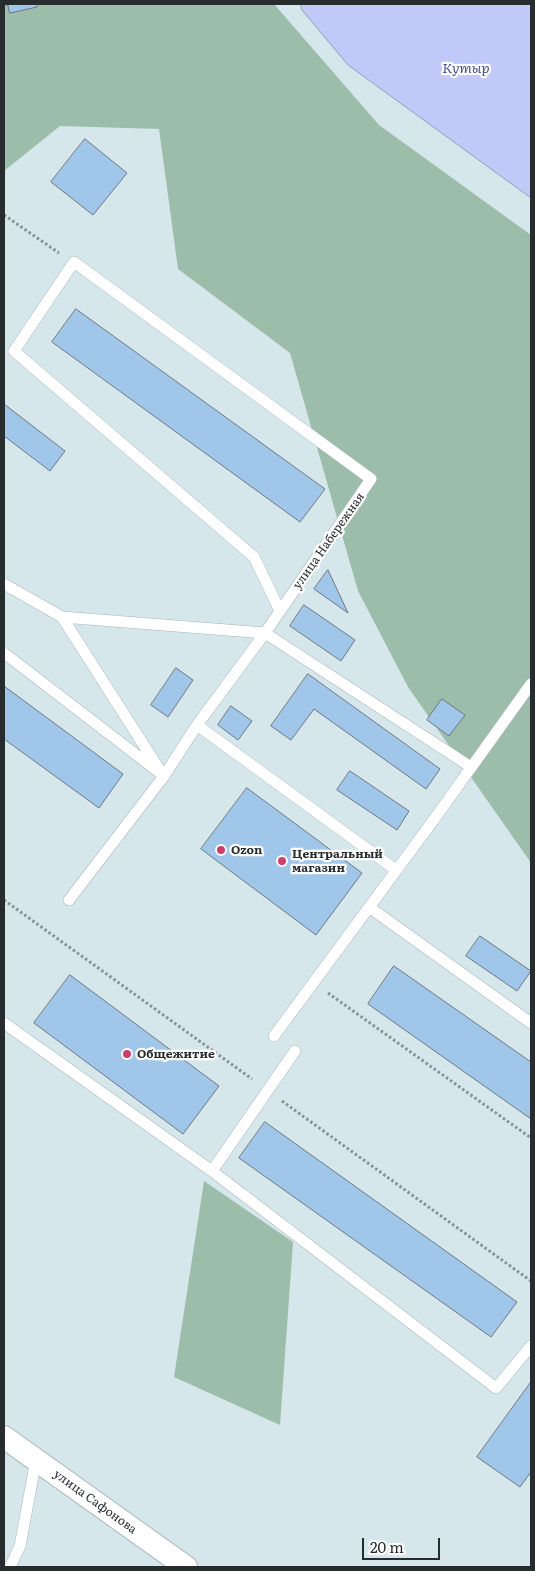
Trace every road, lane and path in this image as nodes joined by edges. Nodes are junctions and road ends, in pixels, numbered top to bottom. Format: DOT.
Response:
graph roads {
  1 [pos="4,215"];
  2 [pos="74,262"];
  3 [pos="4,584"];
  4 [pos="280,611"];
  5 [pos="62,617"];
  6 [pos="265,633"];
  7 [pos="4,653"];
  8 [pos="531,684"];
  9 [pos="197,725"];
  10 [pos="471,767"];
  11 [pos="164,776"];
  12 [pos="396,870"];
  13 [pos="69,900"];
  14 [pos="369,907"];
  15 [pos="313,983"];
  16 [pos="4,1023"];
  17 [pos="531,1023"];
  18 [pos="274,1036"];
  19 [pos="295,1051"];
  20 [pos="531,1138"];
  21 [pos="212,1172"];
  22 [pos="531,1346"];
  23 [pos="4,1437"];
  24 [pos="36,1460"];
  25 [pos="10,1567"];
  26 [pos="186,1567"];
  1 -- 2 [label="path"];
  2 -- 4 [label="lane"];
  2 -- 4 [label="lane, улица Набережная"];
  3 -- 5 [label="lane"];
  4 -- 6 [label="lane, улица Набережная"];
  5 -- 6 [label="lane"];
  5 -- 11 [label="lane"];
  6 -- 9 [label="lane, улица Набережная"];
  6 -- 10 [label="lane"];
  7 -- 11 [label="lane"];
  8 -- 10 [label="lane"];
  9 -- 11 [label="lane, улица Набережная"];
  9 -- 12 [label="lane"];
  10 -- 12 [label="lane"];
  11 -- 13 [label="lane, улица Набережная"];
  12 -- 14 [label="lane"];
  14 -- 15 [label="lane"];
  14 -- 17 [label="lane"];
  15 -- 18 [label="lane"];
  15 -- 20 [label="path"];
  16 -- 21 [label="lane"];
  19 -- 21 [label="lane"];
  21 -- 22 [label="lane"];
  23 -- 24 [label="street, улица Сафонова"];
  24 -- 25 [label="lane"];
  24 -- 26 [label="street, улица Сафонова"];
}
